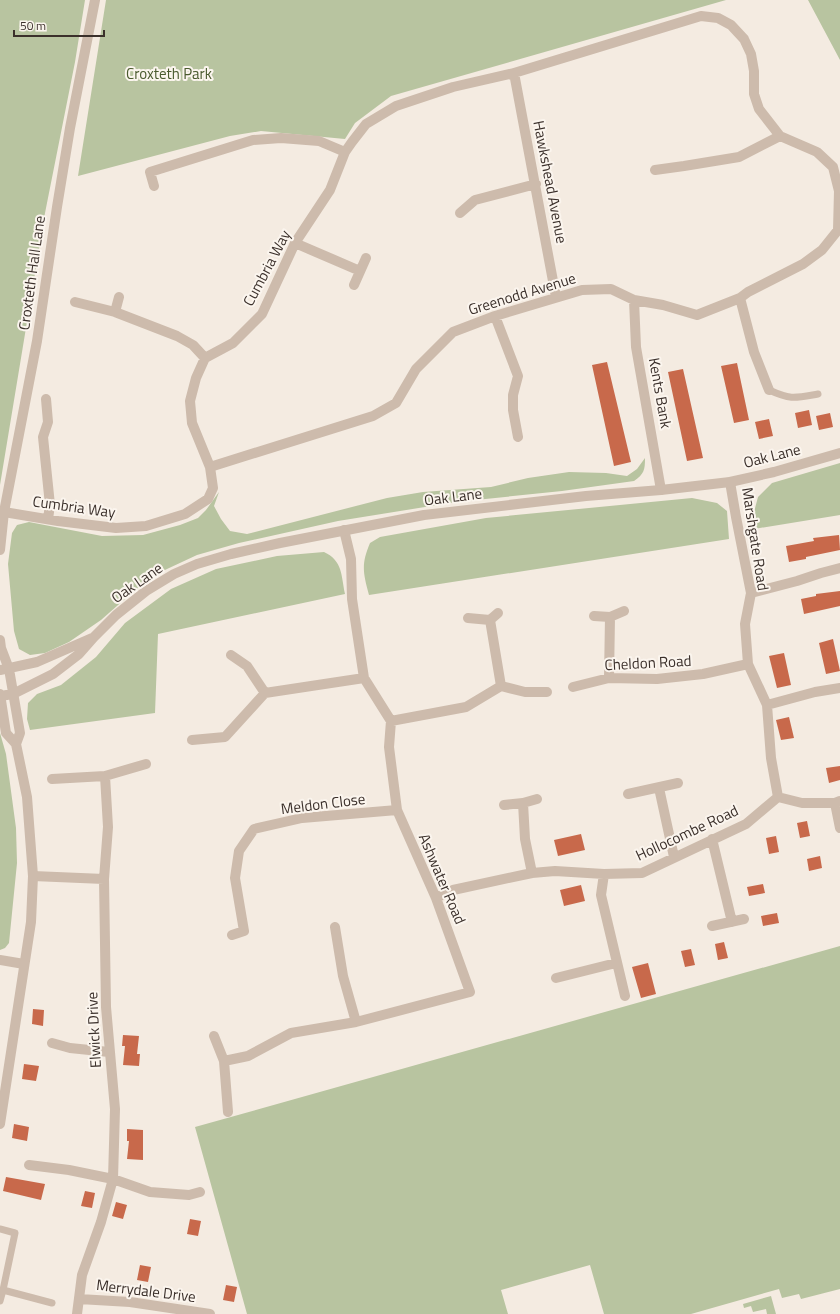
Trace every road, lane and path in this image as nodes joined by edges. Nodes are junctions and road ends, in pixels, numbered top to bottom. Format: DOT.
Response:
graph roads {
  1 [pos="95,0"];
  2 [pos="701,16"];
  3 [pos="514,73"];
  4 [pos="780,136"];
  5 [pos="345,152"];
  6 [pos="655,170"];
  7 [pos="536,184"];
  8 [pos="154,186"];
  9 [pos="460,213"];
  10 [pos="839,230"];
  11 [pos="295,243"];
  12 [pos="366,258"];
  13 [pos="360,271"];
  14 [pos="354,286"];
  15 [pos="119,297"];
  16 [pos="556,297"];
  17 [pos="740,298"];
  18 [pos="634,300"];
  19 [pos="75,302"];
  20 [pos="115,312"];
  21 [pos="495,316"];
  22 [pos="205,358"];
  23 [pos="769,390"];
  24 [pos="818,394"];
  25 [pos="46,399"];
  26 [pos="518,437"];
  27 [pos="840,453"];
  28 [pos="210,467"];
  29 [pos="730,482"];
  30 [pos="661,490"];
  31 [pos="4,512"];
  32 [pos="48,519"];
  33 [pos="344,530"];
  34 [pos="0,550"];
  35 [pos="840,568"];
  36 [pos="751,593"];
  37 [pos="624,611"];
  38 [pos="498,613"];
  39 [pos="594,616"];
  40 [pos="610,617"];
  41 [pos="468,618"];
  42 [pos="490,620"];
  43 [pos="94,637"];
  44 [pos="0,647"];
  45 [pos="231,654"];
  46 [pos="748,664"];
  47 [pos="5,669"];
  48 [pos="364,678"];
  49 [pos="609,678"];
  50 [pos="0,686"];
  51 [pos="501,686"];
  52 [pos="573,687"];
  53 [pos="840,688"];
  54 [pos="547,692"];
  55 [pos="265,693"];
  56 [pos="13,694"];
  57 [pos="0,695"];
  58 [pos="767,705"];
  59 [pos="391,721"];
  60 [pos="192,740"];
  61 [pos="16,744"];
  62 [pos="146,764"];
  63 [pos="105,776"];
  64 [pos="52,779"];
  65 [pos="678,783"];
  66 [pos="659,788"];
  67 [pos="628,794"];
  68 [pos="778,797"];
  69 [pos="537,799"];
  70 [pos="838,802"];
  71 [pos="523,804"];
  72 [pos="504,805"];
  73 [pos="397,810"];
  74 [pos="840,828"];
  75 [pos="712,839"];
  76 [pos="674,857"];
  77 [pos="532,873"];
  78 [pos="604,874"];
  79 [pos="33,876"];
  80 [pos="104,879"];
  81 [pos="436,898"];
  82 [pos="744,919"];
  83 [pos="732,922"];
  84 [pos="712,926"];
  85 [pos="335,927"];
  86 [pos="232,935"];
  87 [pos="0,960"];
  88 [pos="616,962"];
  89 [pos="24,964"];
  90 [pos="556,978"];
  91 [pos="625,996"];
  92 [pos="356,1022"];
  93 [pos="214,1036"];
  94 [pos="52,1043"];
  95 [pos="109,1052"];
  96 [pos="224,1061"];
  97 [pos="2,1104"];
  98 [pos="228,1112"];
  99 [pos="0,1124"];
  100 [pos="29,1165"];
  101 [pos="113,1180"];
  102 [pos="200,1192"];
  103 [pos="0,1229"];
  104 [pos="3,1290"];
  105 [pos="78,1299"];
  106 [pos="0,1302"];
  107 [pos="52,1302"];
  108 [pos="77,1314"];
  109 [pos="210,1314"];
  1 -- 31 [label="street, Croxteth Hall Lane"];
  2 -- 3 [label="street, Cumbria Way"];
  2 -- 4 [label="street, Greenodd Avenue"];
  3 -- 5 [label="street, Cumbria Way"];
  3 -- 7 [label="street, Hawkshead Avenue"];
  4 -- 6 [label="street"];
  4 -- 10 [label="street, Greenodd Avenue"];
  5 -- 8 [label="street"];
  5 -- 11 [label="street, Cumbria Way"];
  7 -- 9 [label="street"];
  7 -- 16 [label="street, Hawkshead Avenue"];
  10 -- 17 [label="street, Greenodd Avenue"];
  11 -- 13 [label="street"];
  11 -- 22 [label="street, Cumbria Way"];
  12 -- 13 [label="street"];
  13 -- 14 [label="street"];
  15 -- 20 [label="street"];
  16 -- 18 [label="street, Greenodd Avenue"];
  16 -- 21 [label="street, Greenodd Avenue"];
  17 -- 18 [label="street, Greenodd Avenue"];
  17 -- 23 [label="street"];
  18 -- 30 [label="street, Kents Bank"];
  19 -- 20 [label="street"];
  20 -- 22 [label="street"];
  21 -- 26 [label="street"];
  21 -- 28 [label="street, Greenodd Avenue"];
  22 -- 28 [label="street, Cumbria Way"];
  23 -- 24 [label="lane"];
  25 -- 32 [label="street"];
  27 -- 29 [label="street, Oak Lane"];
  28 -- 32 [label="street, Cumbria Way"];
  29 -- 30 [label="street, Oak Lane"];
  29 -- 36 [label="street, Marshgate Road"];
  30 -- 33 [label="street, Oak Lane"];
  31 -- 32 [label="street, Cumbria Way"];
  31 -- 34 [label="street, Croxteth Hall Lane"];
  33 -- 43 [label="street, Oak Lane"];
  33 -- 48 [label="street"];
  35 -- 36 [label="street"];
  36 -- 46 [label="street, Marshgate Road"];
  37 -- 40 [label="street"];
  38 -- 42 [label="street"];
  39 -- 40 [label="street"];
  40 -- 49 [label="street"];
  41 -- 42 [label="street"];
  42 -- 51 [label="street"];
  43 -- 47 [label="street, Oak Lane"];
  43 -- 56 [label="street, Oak Lane"];
  44 -- 47 [label="street"];
  45 -- 55 [label="street"];
  46 -- 49 [label="street, Cheldon Road"];
  46 -- 58 [label="street, Marshgate Road"];
  47 -- 56 [label="street"];
  48 -- 55 [label="street"];
  48 -- 59 [label="street"];
  49 -- 52 [label="street, Cheldon Road"];
  50 -- 56 [label="street"];
  51 -- 54 [label="street"];
  51 -- 59 [label="street"];
  53 -- 58 [label="street"];
  55 -- 60 [label="street"];
  56 -- 57 [label="street, Oak Lane"];
  56 -- 61 [label="street"];
  57 -- 61 [label="street"];
  58 -- 68 [label="street, Marshgate Road"];
  59 -- 73 [label="street, Ashwater Road"];
  61 -- 79 [label="street"];
  62 -- 63 [label="street"];
  63 -- 64 [label="street"];
  63 -- 80 [label="street, Elwick Drive"];
  65 -- 66 [label="street"];
  66 -- 67 [label="street"];
  66 -- 76 [label="street"];
  68 -- 70 [label="street"];
  68 -- 75 [label="street, Hollocombe Road"];
  69 -- 71 [label="street"];
  70 -- 74 [label="street"];
  71 -- 72 [label="street"];
  71 -- 77 [label="street"];
  73 -- 81 [label="street, Ashwater Road"];
  73 -- 86 [label="street, Meldon Close"];
  75 -- 76 [label="street, Hollocombe Road"];
  75 -- 83 [label="street"];
  76 -- 78 [label="street, Hollocombe Road"];
  77 -- 78 [label="street, Hollocombe Road"];
  77 -- 81 [label="street, Hollocombe Road"];
  78 -- 88 [label="street"];
  79 -- 80 [label="street"];
  79 -- 89 [label="street"];
  80 -- 95 [label="street, Elwick Drive"];
  81 -- 92 [label="street, Ashwater Road"];
  82 -- 83 [label="street"];
  83 -- 84 [label="street"];
  85 -- 92 [label="street"];
  87 -- 89 [label="street"];
  88 -- 90 [label="street"];
  88 -- 91 [label="street"];
  89 -- 97 [label="street"];
  92 -- 96 [label="street, Ashwater Road"];
  93 -- 96 [label="street"];
  94 -- 95 [label="street"];
  95 -- 101 [label="street, Elwick Drive"];
  96 -- 98 [label="street"];
  97 -- 99 [label="street"];
  100 -- 101 [label="street"];
  101 -- 102 [label="street"];
  101 -- 105 [label="street, Merrydale Drive"];
  103 -- 104 [label="lane"];
  104 -- 106 [label="lane"];
  104 -- 107 [label="lane"];
  105 -- 108 [label="street, Merrydale Drive"];
  105 -- 109 [label="street, Merrydale Drive"];
}
